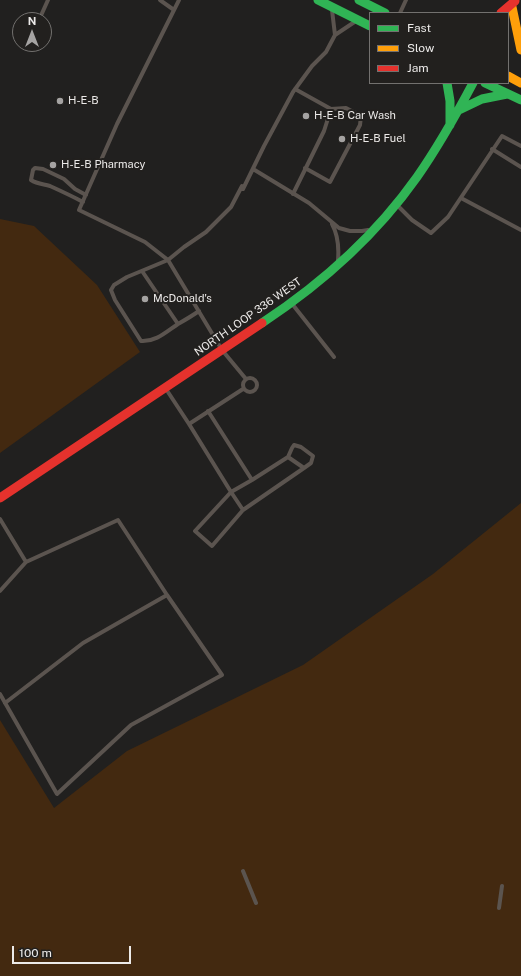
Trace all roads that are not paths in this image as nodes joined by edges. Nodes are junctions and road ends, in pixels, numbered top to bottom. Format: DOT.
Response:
graph roads {
  1 [pos="48,0"];
  2 [pos="160,0"];
  3 [pos="179,0"];
  4 [pos="318,0"];
  5 [pos="359,0"];
  6 [pos="406,0"];
  7 [pos="513,6"];
  8 [pos="332,7"];
  9 [pos="174,10"];
  10 [pos="43,12"];
  11 [pos="382,12"];
  12 [pos="400,12"];
  13 [pos="503,12"];
  14 [pos="358,20"];
  15 [pos="369,26"];
  16 [pos="335,35"];
  17 [pos="521,50"];
  18 [pos="509,76"];
  19 [pos="521,82"];
  20 [pos="447,84"];
  21 [pos="472,84"];
  22 [pos="488,84"];
  23 [pos="295,89"];
  24 [pos="507,94"];
  25 [pos="521,100"];
  26 [pos="331,110"];
  27 [pos="459,110"];
  28 [pos="450,126"];
  29 [pos="521,146"];
  30 [pos="492,149"];
  31 [pos="521,167"];
  32 [pos="305,168"];
  33 [pos="253,169"];
  34 [pos="293,194"];
  35 [pos="86,195"];
  36 [pos="461,198"];
  37 [pos="83,202"];
  38 [pos="396,205"];
  39 [pos="331,222"];
  40 [pos="376,227"];
  41 [pos="521,230"];
  42 [pos="168,260"];
  43 [pos="335,268"];
  44 [pos="142,271"];
  45 [pos="292,303"];
  46 [pos="199,311"];
  47 [pos="178,324"];
  48 [pos="222,350"];
  49 [pos="334,357"];
  50 [pos="246,379"];
  51 [pos="166,388"];
  52 [pos="243,389"];
  53 [pos="208,411"];
  54 [pos="189,424"];
  55 [pos="288,457"];
  56 [pos="304,468"];
  57 [pos="252,480"];
  58 [pos="232,492"];
  59 [pos="0,498"];
  60 [pos="244,510"];
  61 [pos="0,519"];
  62 [pos="26,562"];
  63 [pos="0,591"];
  64 [pos="167,595"];
  65 [pos="0,694"];
  66 [pos="5,703"];
  67 [pos="243,871"];
  68 [pos="502,886"];
  69 [pos="256,903"];
  70 [pos="499,908"];
  1 -- 10 [label="lane"];
  2 -- 9 [label="lane"];
  3 -- 9 [label="lane"];
  4 -- 8 [label="main road"];
  5 -- 11 [label="main road"];
  6 -- 12 [label="lane"];
  7 -- 13 [label="main road"];
  7 -- 17 [label="main road"];
  8 -- 14 [label="main road"];
  8 -- 16 [label="lane"];
  9 -- 35 [label="lane"];
  14 -- 15 [label="main road"];
  14 -- 16 [label="lane"];
  16 -- 23 [label="lane"];
  18 -- 19 [label="main road"];
  20 -- 28 [label="main road"];
  21 -- 27 [label="main road, NORTH LOOP 336 WEST"];
  22 -- 24 [label="main road"];
  23 -- 26 [label="lane"];
  23 -- 33 [label="lane"];
  24 -- 25 [label="main road"];
  24 -- 27 [label="main road"];
  26 -- 32 [label="lane"];
  26 -- 32 [label="lane"];
  27 -- 28 [label="main road, NORTH LOOP 336 WEST"];
  28 -- 38 [label="main road, NORTH LOOP 336 WEST"];
  29 -- 30 [label="lane"];
  30 -- 31 [label="lane"];
  30 -- 36 [label="lane"];
  32 -- 34 [label="lane"];
  33 -- 34 [label="lane"];
  33 -- 42 [label="lane"];
  34 -- 39 [label="lane"];
  35 -- 37 [label="lane"];
  35 -- 37 [label="lane"];
  36 -- 38 [label="lane"];
  36 -- 41 [label="lane"];
  37 -- 42 [label="lane"];
  38 -- 40 [label="main road, NORTH LOOP 336 WEST"];
  39 -- 40 [label="lane"];
  39 -- 43 [label="lane"];
  40 -- 43 [label="main road, NORTH LOOP 336 WEST"];
  42 -- 44 [label="lane"];
  42 -- 46 [label="lane"];
  43 -- 45 [label="main road, NORTH LOOP 336 WEST"];
  44 -- 47 [label="lane"];
  44 -- 47 [label="lane"];
  45 -- 48 [label="main road, NORTH LOOP 336 WEST"];
  45 -- 49 [label="lane"];
  46 -- 47 [label="lane"];
  46 -- 48 [label="lane"];
  48 -- 50 [label="lane"];
  48 -- 51 [label="main road, NORTH LOOP 336 WEST"];
  50 -- 52 [label="lane"];
  50 -- 52 [label="lane"];
  51 -- 54 [label="lane"];
  51 -- 59 [label="main road, NORTH LOOP 336 WEST"];
  52 -- 53 [label="lane"];
  53 -- 54 [label="lane"];
  53 -- 57 [label="lane"];
  54 -- 58 [label="lane"];
  55 -- 56 [label="lane"];
  55 -- 56 [label="lane"];
  55 -- 57 [label="lane"];
  56 -- 60 [label="lane"];
  57 -- 58 [label="lane"];
  58 -- 60 [label="lane"];
  58 -- 60 [label="lane"];
  61 -- 62 [label="lane"];
  62 -- 63 [label="lane"];
  62 -- 64 [label="lane"];
  64 -- 66 [label="lane"];
  64 -- 66 [label="lane"];
  65 -- 66 [label="lane"];
  67 -- 69 [label="lane"];
  68 -- 70 [label="lane"];
}
